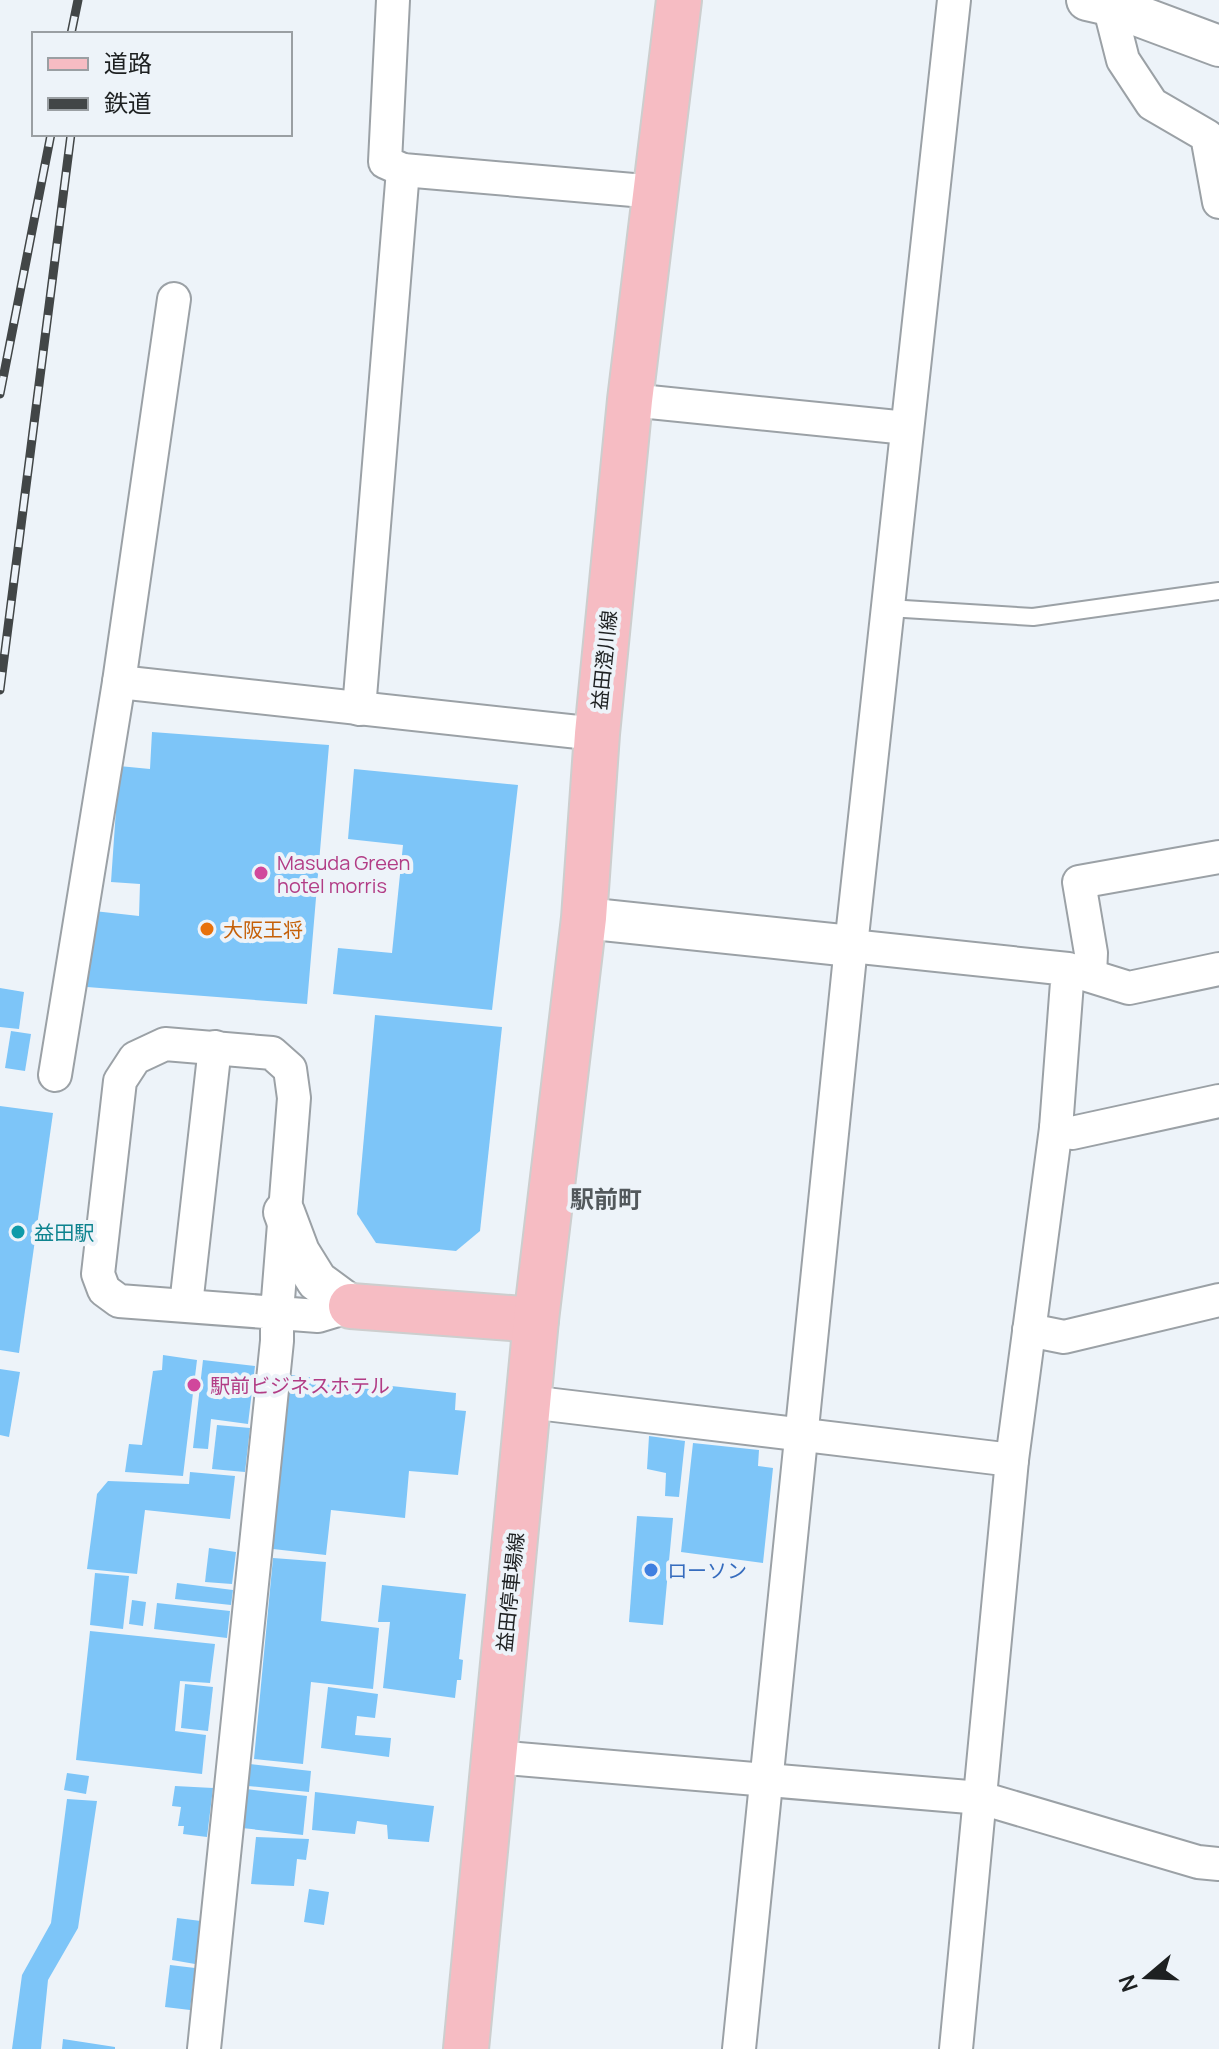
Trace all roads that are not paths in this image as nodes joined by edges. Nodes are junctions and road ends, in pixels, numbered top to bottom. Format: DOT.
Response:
graph roads {
  1 [pos="393,0"];
  2 [pos="679,0"];
  3 [pos="954,0"];
  4 [pos="1103,2"];
  5 [pos="1219,46"];
  6 [pos="403,170"];
  7 [pos="656,192"];
  8 [pos="1219,202"];
  9 [pos="174,299"];
  10 [pos="630,400"];
  11 [pos="907,428"];
  12 [pos="1219,591"];
  13 [pos="888,608"];
  14 [pos="119,682"];
  15 [pos="359,709"];
  16 [pos="597,734"];
  17 [pos="1219,857"];
  18 [pos="584,918"];
  19 [pos="851,946"];
  20 [pos="1219,969"];
  21 [pos="1079,972"];
  22 [pos="215,1047"];
  23 [pos="55,1075"];
  24 [pos="1219,1101"];
  25 [pos="1056,1128"];
  26 [pos="284,1212"];
  27 [pos="1219,1300"];
  28 [pos="186,1305"];
  29 [pos="351,1306"];
  30 [pos="277,1312"];
  31 [pos="536,1320"];
  32 [pos="1029,1330"];
  33 [pos="529,1402"];
  34 [pos="801,1435"];
  35 [pos="1012,1460"];
  36 [pos="494,1757"];
  37 [pos="766,1780"];
  38 [pos="981,1798"];
  39 [pos="1219,1864"];
  40 [pos="204,2049"];
  41 [pos="466,2049"];
  42 [pos="739,2049"];
  43 [pos="956,2049"];
  1 -- 6 [label="street"];
  2 -- 7 [label="main road, 益田澄川線"];
  3 -- 11 [label="street"];
  4 -- 5 [label="street"];
  4 -- 8 [label="street"];
  6 -- 7 [label="street"];
  6 -- 15 [label="street"];
  7 -- 10 [label="main road, 益田澄川線"];
  9 -- 14 [label="street"];
  10 -- 11 [label="street"];
  10 -- 16 [label="main road, 益田澄川線"];
  11 -- 13 [label="street"];
  12 -- 13 [label="lane"];
  13 -- 19 [label="street"];
  14 -- 15 [label="street"];
  14 -- 23 [label="street"];
  15 -- 16 [label="street"];
  16 -- 18 [label="main road, 益田澄川線"];
  17 -- 21 [label="street"];
  18 -- 19 [label="street"];
  18 -- 31 [label="main road, 益田澄川線"];
  19 -- 21 [label="street"];
  19 -- 34 [label="street"];
  20 -- 21 [label="street"];
  21 -- 25 [label="street"];
  22 -- 26 [label="street"];
  22 -- 28 [label="street"];
  22 -- 28 [label="street"];
  24 -- 25 [label="street"];
  25 -- 32 [label="street"];
  26 -- 29 [label="street"];
  26 -- 30 [label="street"];
  27 -- 32 [label="street"];
  28 -- 30 [label="street"];
  29 -- 30 [label="street"];
  29 -- 31 [label="main road"];
  30 -- 40 [label="street"];
  31 -- 33 [label="main road, 益田停車場線"];
  32 -- 35 [label="street"];
  33 -- 34 [label="street"];
  33 -- 36 [label="main road, 益田停車場線"];
  34 -- 35 [label="street"];
  34 -- 37 [label="street"];
  35 -- 38 [label="street"];
  36 -- 37 [label="street"];
  36 -- 41 [label="main road, 益田停車場線"];
  37 -- 38 [label="street"];
  37 -- 42 [label="street"];
  38 -- 39 [label="street"];
  38 -- 43 [label="street"];
}
